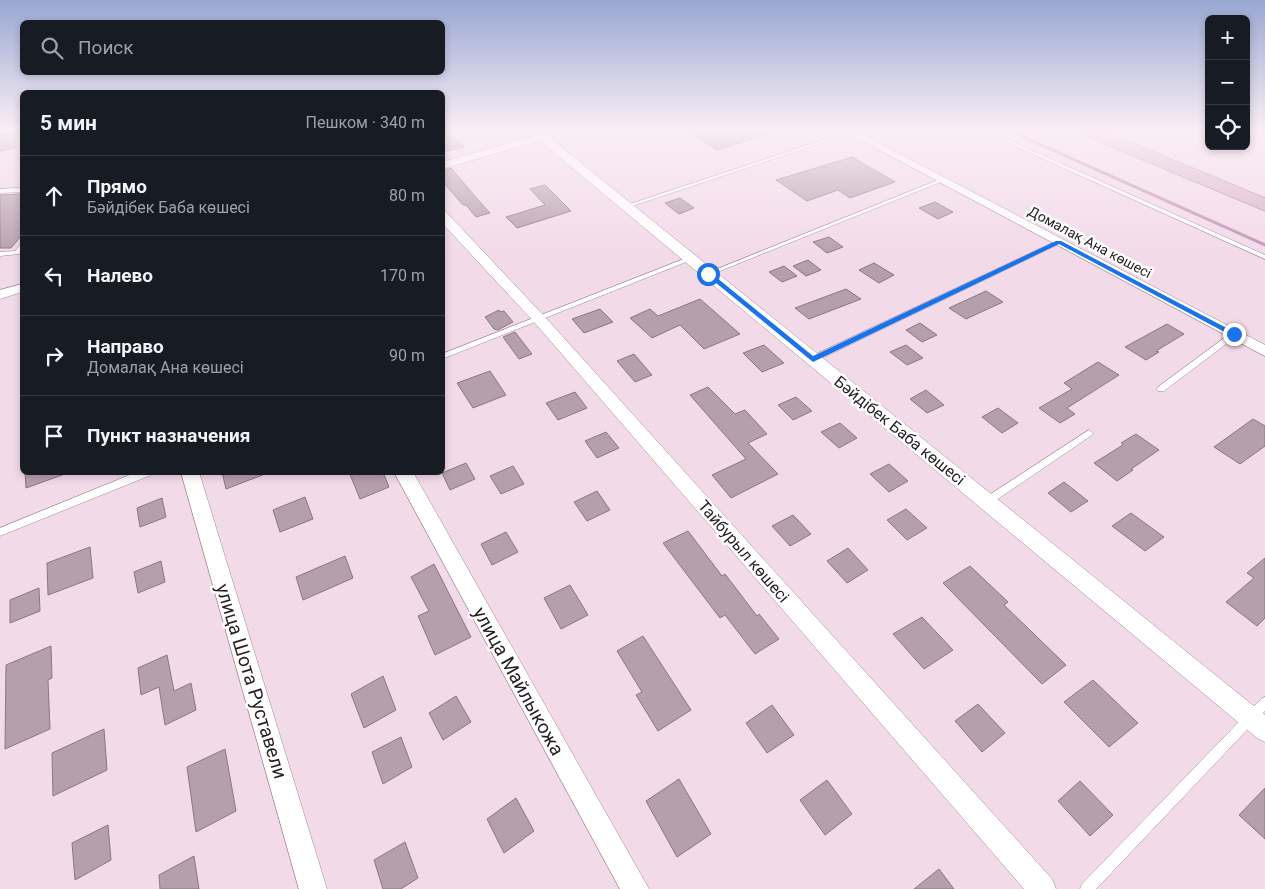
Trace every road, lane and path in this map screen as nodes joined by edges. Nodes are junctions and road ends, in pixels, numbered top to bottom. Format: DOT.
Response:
graph roads {
  1 [pos="586,172"];
  2 [pos="727,172"];
  3 [pos="925,172"];
  4 [pos="1077,172"];
  5 [pos="1186,172"];
  6 [pos="940,181"];
  7 [pos="20,190"];
  8 [pos="0,191"];
  9 [pos="627,206"];
  10 [pos="1265,206"];
  11 [pos="445,219"];
  12 [pos="1059,242"];
  13 [pos="20,249"];
  14 [pos="0,254"];
  15 [pos="1265,257"];
  16 [pos="689,259"];
  17 [pos="708,274"];
  18 [pos="20,289"];
  19 [pos="0,295"];
  20 [pos="540,320"];
  21 [pos="1234,334"];
  22 [pos="1265,351"];
  23 [pos="445,356"];
  24 [pos="813,359"];
  25 [pos="1161,388"];
  26 [pos="1089,432"];
  27 [pos="141,475"];
  28 [pos="191,475"];
  29 [pos="405,475"];
  30 [pos="986,502"];
  31 [pos="0,532"];
  32 [pos="1265,703"];
  33 [pos="1251,718"];
  34 [pos="1265,730"];
  35 [pos="313,889"];
  36 [pos="635,889"];
  37 [pos="1042,889"];
  38 [pos="1087,889"];
  1 -- 9 [label="street, Бәйдібек Баба көшесі"];
  2 -- 9 [label="lane"];
  3 -- 6 [label="street, Домалақ Ана көшесі"];
  4 -- 15 [label="lane"];
  5 -- 10 [label="main road"];
  6 -- 12 [label="street, Домалақ Ана көшесі"];
  6 -- 17 [label="lane"];
  7 -- 8 [label="lane"];
  9 -- 16 [label="street, Бәйдібек Баба көшесі"];
  11 -- 20 [label="street, Тайбурыл көшесі"];
  12 -- 21 [label="street, Домалақ Ана көшесі"];
  12 -- 24 [label="lane"];
  13 -- 14 [label="lane"];
  16 -- 17 [label="street, Бәйдібек Баба көшесі"];
  16 -- 20 [label="lane"];
  17 -- 24 [label="street, Бәйдібек Баба көшесі"];
  18 -- 19 [label="street"];
  20 -- 23 [label="lane"];
  20 -- 37 [label="street, Тайбурыл көшесі"];
  21 -- 22 [label="street, Домалақ Ана көшесі"];
  21 -- 25 [label="lane"];
  24 -- 30 [label="street, Бәйдібек Баба көшесі"];
  26 -- 30 [label="lane"];
  27 -- 31 [label="lane"];
  28 -- 35 [label="street, улица Шота Руставели"];
  29 -- 36 [label="street, улица Майлыкожа"];
  30 -- 33 [label="street, Бәйдібек Баба көшесі"];
  32 -- 33 [label="lane"];
  33 -- 34 [label="street, Бәйдібек Баба көшесі"];
  33 -- 38 [label="lane"];
}
